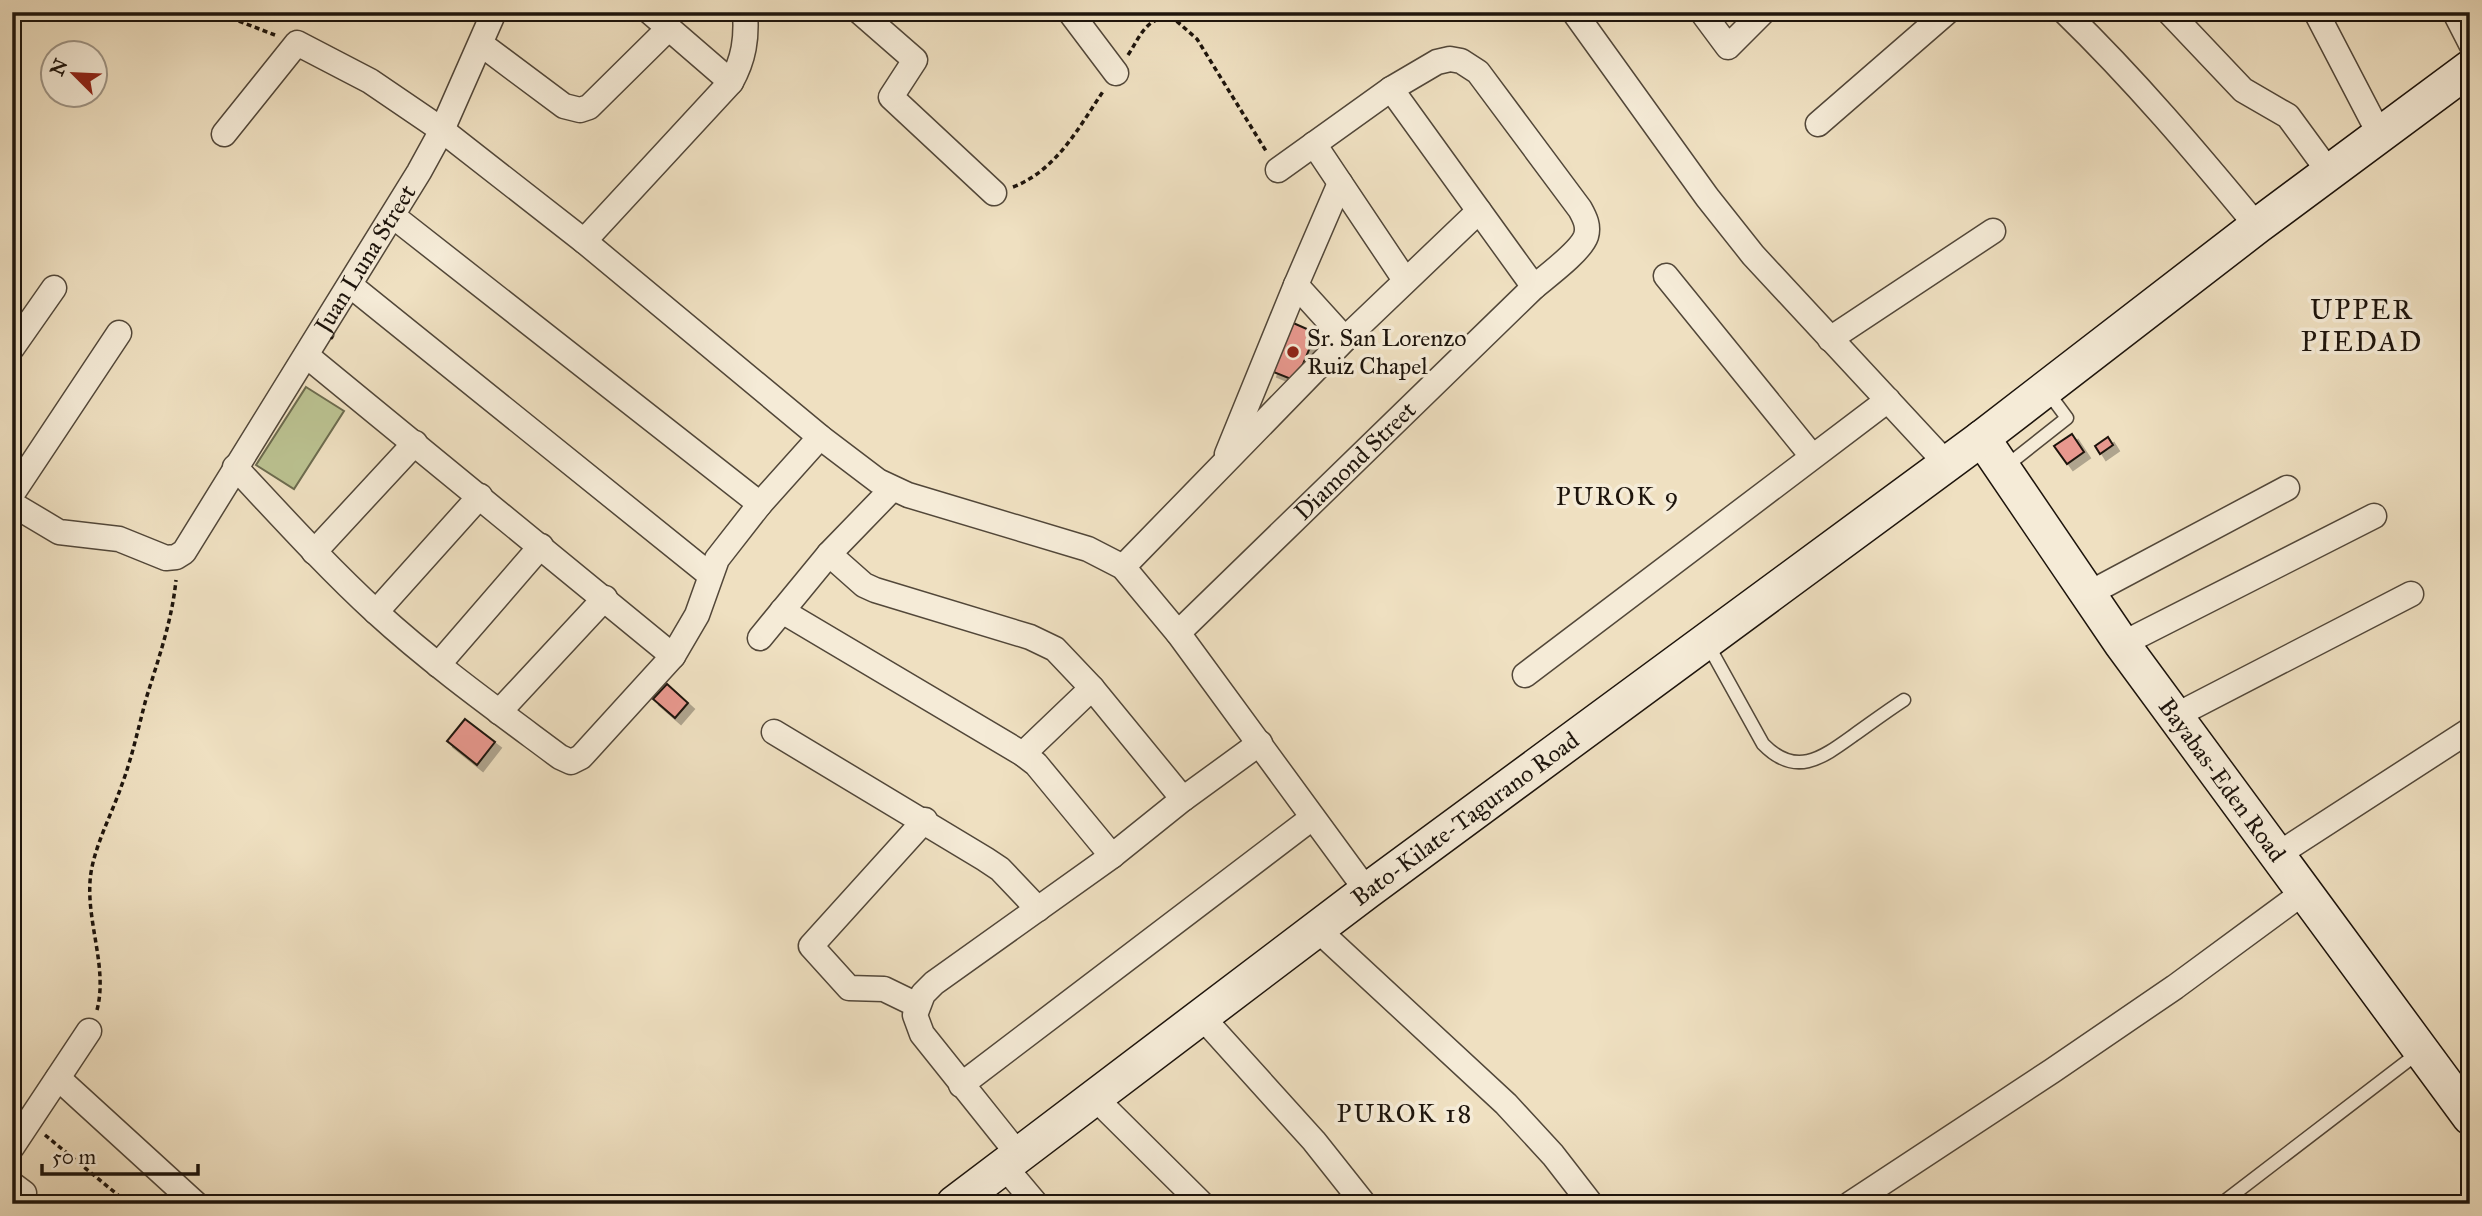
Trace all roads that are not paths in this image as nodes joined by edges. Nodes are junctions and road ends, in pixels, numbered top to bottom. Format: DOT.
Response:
graph roads {
  1 [pos="494,12"];
  2 [pos="745,12"];
  3 [pos="860,12"];
  4 [pos="1070,12"];
  5 [pos="1574,12"];
  6 [pos="1702,12"];
  7 [pos="1763,12"];
  8 [pos="2065,12"];
  9 [pos="2169,12"];
  10 [pos="2316,12"];
  11 [pos="2448,12"];
  12 [pos="1935,16"];
  13 [pos="659,20"];
  14 [pos="481,44"];
  15 [pos="2470,55"];
  16 [pos="2470,68"];
  17 [pos="1116,73"];
  18 [pos="731,82"];
  19 [pos="1391,89"];
  20 [pos="1818,124"];
  21 [pos="442,130"];
  22 [pos="224,134"];
  23 [pos="2380,135"];
  24 [pos="1314,144"];
  25 [pos="1278,170"];
  26 [pos="2329,172"];
  27 [pos="1340,183"];
  28 [pos="994,193"];
  29 [pos="1479,211"];
  30 [pos="393,216"];
  31 [pos="2257,226"];
  32 [pos="1993,231"];
  33 [pos="584,241"];
  34 [pos="1666,275"];
  35 [pos="1405,280"];
  36 [pos="350,285"];
  37 [pos="1296,285"];
  38 [pos="1534,287"];
  39 [pos="54,288"];
  40 [pos="119,333"];
  41 [pos="1345,339"];
  42 [pos="1830,339"];
  43 [pos="12,348"];
  44 [pos="307,356"];
  45 [pos="2046,389"];
  46 [pos="1888,400"];
  47 [pos="820,437"];
  48 [pos="1982,439"];
  49 [pos="415,443"];
  50 [pos="1812,456"];
  51 [pos="1947,464"];
  52 [pos="235,467"];
  53 [pos="1222,468"];
  54 [pos="2003,469"];
  55 [pos="2287,488"];
  56 [pos="892,489"];
  57 [pos="12,494"];
  58 [pos="480,496"];
  59 [pos="12,504"];
  60 [pos="760,505"];
  61 [pos="2374,516"];
  62 [pos="541,546"];
  63 [pos="314,552"];
  64 [pos="830,554"];
  65 [pos="1123,567"];
  66 [pos="710,575"];
  67 [pos="2088,594"];
  68 [pos="2411,594"];
  69 [pos="605,598"];
  70 [pos="782,611"];
  71 [pos="376,612"];
  72 [pos="1178,633"];
  73 [pos="760,638"];
  74 [pos="1707,643"];
  75 [pos="2122,644"];
  76 [pos="673,656"];
  77 [pos="438,665"];
  78 [pos="1525,675"];
  79 [pos="1092,688"];
  80 [pos="1903,699"];
  81 [pos="499,712"];
  82 [pos="2175,716"];
  83 [pos="2470,730"];
  84 [pos="774,732"];
  85 [pos="1260,743"];
  86 [pos="1023,754"];
  87 [pos="1183,799"];
  88 [pos="1312,818"];
  89 [pos="925,820"];
  90 [pos="2277,855"];
  91 [pos="1112,856"];
  92 [pos="1367,891"];
  93 [pos="2304,892"];
  94 [pos="1038,909"];
  95 [pos="1317,929"];
  96 [pos="917,1005"];
  97 [pos="1202,1017"];
  98 [pos="89,1031"];
  99 [pos="2420,1051"];
  100 [pos="58,1078"];
  101 [pos="961,1085"];
  102 [pos="1094,1097"];
  103 [pos="2470,1117"];
  104 [pos="12,1147"];
  105 [pos="1011,1160"];
  106 [pos="12,1184"];
  107 [pos="17,1204"];
  108 [pos="196,1204"];
  109 [pos="954,1204"];
  110 [pos="1036,1204"];
  111 [pos="1202,1204"];
  112 [pos="1364,1204"];
  113 [pos="1591,1204"];
  114 [pos="1850,1204"];
  115 [pos="2221,1204"];
  1 -- 14 [label="street, Juan Luna Street"];
  2 -- 18 [label="street"];
  3 -- 28 [label="street"];
  4 -- 17 [label="street"];
  5 -- 42 [label="street"];
  6 -- 7 [label="street"];
  8 -- 31 [label="street"];
  9 -- 26 [label="street"];
  10 -- 23 [label="street"];
  11 -- 15 [label="lane"];
  12 -- 20 [label="street"];
  13 -- 14 [label="street"];
  13 -- 18 [label="street"];
  14 -- 21 [label="street, Juan Luna Street"];
  16 -- 23 [label="main road, Bato-Kilate-Tagurano Road"];
  18 -- 33 [label="street"];
  19 -- 24 [label="street"];
  19 -- 29 [label="street"];
  19 -- 38 [label="street, Diamond Street"];
  21 -- 22 [label="street"];
  21 -- 30 [label="street, Juan Luna Street"];
  21 -- 33 [label="street"];
  23 -- 26 [label="main road, Bato-Kilate-Tagurano Road"];
  24 -- 25 [label="street"];
  24 -- 27 [label="street"];
  26 -- 31 [label="main road, Bato-Kilate-Tagurano Road"];
  27 -- 35 [label="street"];
  27 -- 37 [label="street"];
  29 -- 35 [label="street"];
  29 -- 38 [label="street"];
  30 -- 36 [label="street, Juan Luna Street"];
  30 -- 60 [label="street"];
  31 -- 45 [label="main road, Bato-Kilate-Tagurano Road"];
  32 -- 42 [label="street"];
  33 -- 47 [label="street"];
  34 -- 50 [label="street"];
  35 -- 41 [label="street"];
  36 -- 44 [label="street, Juan Luna Street"];
  36 -- 66 [label="street"];
  37 -- 41 [label="street"];
  37 -- 53 [label="street"];
  38 -- 72 [label="street, Diamond Street"];
  39 -- 43 [label="street"];
  40 -- 57 [label="street"];
  41 -- 53 [label="street"];
  42 -- 46 [label="street"];
  44 -- 49 [label="street"];
  44 -- 52 [label="street, Juan Luna Street"];
  45 -- 48 [label="main road, Bato-Kilate-Tagurano Road"];
  45 -- 54 [label="lane"];
  46 -- 50 [label="street"];
  46 -- 51 [label="street"];
  47 -- 56 [label="street"];
  47 -- 60 [label="street"];
  48 -- 51 [label="main road, Bato-Kilate-Tagurano Road"];
  48 -- 54 [label="main road, Bayabas-Eden Road"];
  49 -- 58 [label="street"];
  49 -- 63 [label="street"];
  50 -- 78 [label="street"];
  51 -- 74 [label="main road, Bato-Kilate-Tagurano Road"];
  52 -- 59 [label="street, Juan Luna Street"];
  52 -- 63 [label="street"];
  53 -- 65 [label="street"];
  54 -- 67 [label="main road, Bayabas-Eden Road"];
  55 -- 67 [label="street"];
  56 -- 64 [label="street"];
  56 -- 65 [label="street"];
  58 -- 62 [label="street"];
  58 -- 71 [label="street"];
  60 -- 66 [label="street"];
  61 -- 75 [label="street"];
  62 -- 69 [label="street"];
  62 -- 77 [label="street"];
  63 -- 71 [label="street"];
  64 -- 70 [label="street"];
  64 -- 79 [label="street"];
  65 -- 72 [label="street"];
  66 -- 76 [label="street"];
  67 -- 75 [label="main road, Bayabas-Eden Road"];
  68 -- 82 [label="street"];
  69 -- 76 [label="street"];
  69 -- 81 [label="street"];
  70 -- 73 [label="street"];
  70 -- 86 [label="street"];
  71 -- 77 [label="street"];
  72 -- 85 [label="street"];
  74 -- 80 [label="lane"];
  74 -- 92 [label="main road, Bato-Kilate-Tagurano Road"];
  75 -- 82 [label="main road, Bayabas-Eden Road"];
  76 -- 81 [label="street"];
  77 -- 81 [label="street"];
  79 -- 86 [label="street"];
  79 -- 87 [label="street"];
  82 -- 90 [label="main road, Bayabas-Eden Road"];
  83 -- 90 [label="street"];
  84 -- 89 [label="street"];
  85 -- 87 [label="street"];
  85 -- 88 [label="street"];
  86 -- 91 [label="street"];
  87 -- 91 [label="street"];
  88 -- 92 [label="street"];
  88 -- 101 [label="street"];
  89 -- 94 [label="street"];
  89 -- 96 [label="street"];
  90 -- 93 [label="main road, Bayabas-Eden Road"];
  91 -- 94 [label="street"];
  92 -- 95 [label="main road, Bato-Kilate-Tagurano Road"];
  93 -- 99 [label="main road, Bayabas-Eden Road"];
  93 -- 114 [label="street"];
  94 -- 96 [label="street"];
  95 -- 97 [label="main road, Bato-Kilate-Tagurano Road"];
  95 -- 113 [label="street"];
  96 -- 101 [label="street"];
  97 -- 102 [label="main road, Bato-Kilate-Tagurano Road"];
  97 -- 112 [label="street"];
  98 -- 100 [label="street"];
  99 -- 103 [label="main road, Bayabas-Eden Road"];
  99 -- 115 [label="lane"];
  100 -- 104 [label="street"];
  100 -- 108 [label="street"];
  101 -- 105 [label="street"];
  102 -- 105 [label="main road, Bato-Kilate-Tagurano Road"];
  102 -- 111 [label="street"];
  105 -- 109 [label="main road, Bato-Kilate-Tagurano Road"];
  105 -- 110 [label="street"];
  106 -- 107 [label="street"];
}
